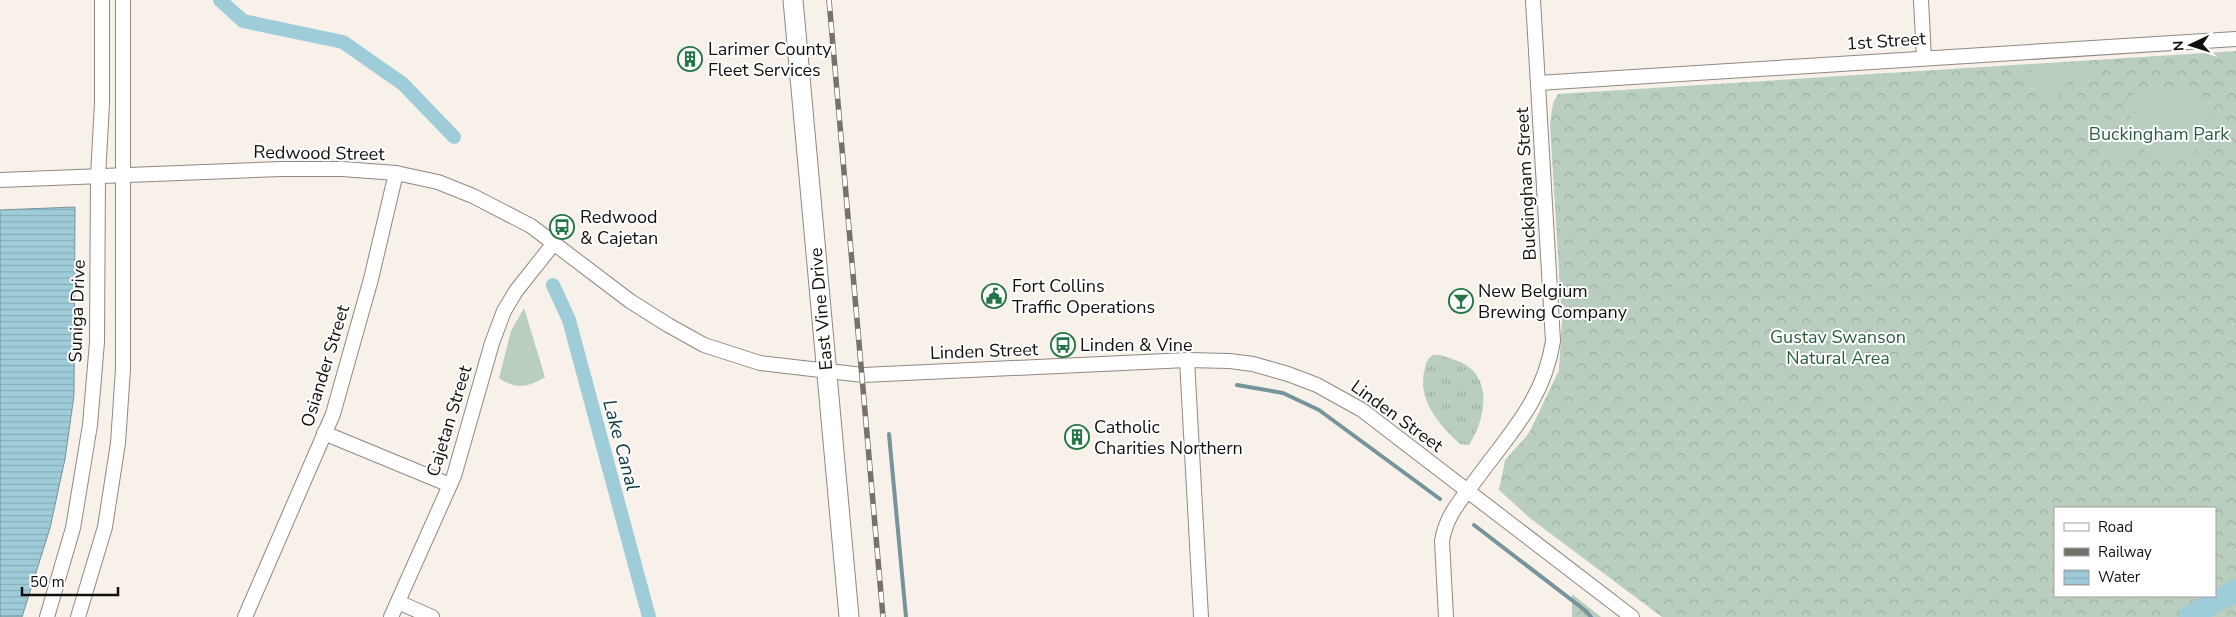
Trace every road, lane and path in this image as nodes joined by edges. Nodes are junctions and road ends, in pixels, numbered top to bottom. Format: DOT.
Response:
graph roads {
  1 [pos="102,0"];
  2 [pos="123,0"];
  3 [pos="794,0"];
  4 [pos="1533,0"];
  5 [pos="1920,0"];
  6 [pos="2236,40"];
  7 [pos="1924,58"];
  8 [pos="1538,82"];
  9 [pos="396,174"];
  10 [pos="98,176"];
  11 [pos="124,176"];
  12 [pos="0,180"];
  13 [pos="554,243"];
  14 [pos="1188,360"];
  15 [pos="827,372"];
  16 [pos="324,433"];
  17 [pos="450,485"];
  18 [pos="1467,491"];
  19 [pos="398,602"];
  20 [pos="46,617"];
  21 [pos="78,617"];
  22 [pos="245,617"];
  23 [pos="391,617"];
  24 [pos="432,617"];
  25 [pos="849,617"];
  26 [pos="1201,617"];
  27 [pos="1446,617"];
  28 [pos="1632,617"];
  1 -- 10 [label="street, Suniga Drive"];
  2 -- 11 [label="street"];
  3 -- 15 [label="main road, East Vine Drive"];
  4 -- 8 [label="street, Buckingham Street"];
  5 -- 7 [label="street"];
  6 -- 7 [label="street, 1st Street"];
  7 -- 8 [label="street, 1st Street"];
  8 -- 18 [label="street, Buckingham Street"];
  9 -- 11 [label="street, Redwood Street"];
  9 -- 13 [label="street, Redwood Street"];
  9 -- 16 [label="street, Osiander Street"];
  10 -- 11 [label="street, Redwood Street"];
  10 -- 12 [label="street, Redwood Street"];
  10 -- 20 [label="street, Suniga Drive"];
  11 -- 21 [label="street"];
  13 -- 15 [label="street, Redwood Street"];
  13 -- 17 [label="street, Cajetan Street"];
  14 -- 15 [label="street, Linden Street"];
  14 -- 18 [label="street, Linden Street"];
  14 -- 26 [label="street"];
  15 -- 25 [label="main road, East Vine Drive"];
  16 -- 17 [label="street"];
  16 -- 22 [label="street, Osiander Street"];
  17 -- 19 [label="street, Cajetan Street"];
  18 -- 27 [label="street, Buckingham Street"];
  18 -- 28 [label="street, Linden Street"];
  19 -- 23 [label="street, Cajetan Street"];
  19 -- 24 [label="street"];
}
